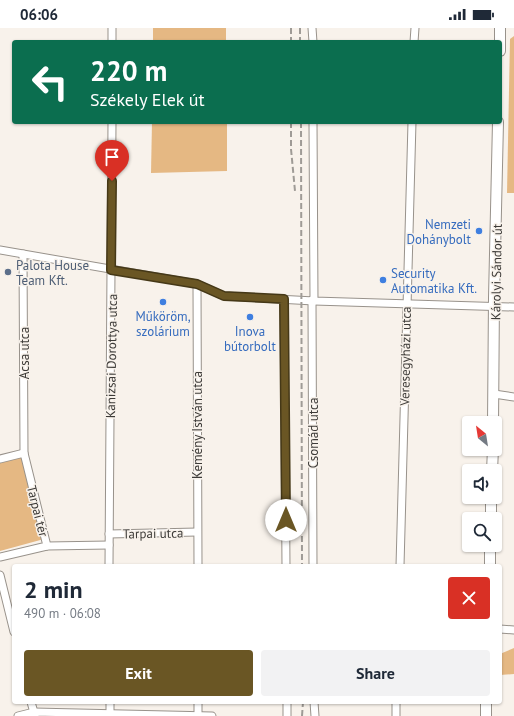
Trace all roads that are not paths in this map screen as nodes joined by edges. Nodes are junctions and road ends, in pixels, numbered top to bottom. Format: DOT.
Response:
graph roads {
  1 [pos="112,28"];
  2 [pos="312,28"];
  3 [pos="415,28"];
  4 [pos="500,28"];
  5 [pos="112,40"];
  6 [pos="312,40"];
  7 [pos="414,40"];
  8 [pos="500,40"];
  9 [pos="112,124"];
  10 [pos="313,124"];
  11 [pos="412,124"];
  12 [pos="498,124"];
  13 [pos="0,250"];
  14 [pos="23,254"];
  15 [pos="111,270"];
  16 [pos="197,284"];
  17 [pos="284,299"];
  18 [pos="313,301"];
  19 [pos="406,303"];
  20 [pos="495,306"];
  21 [pos="514,307"];
  22 [pos="494,394"];
  23 [pos="514,397"];
  24 [pos="493,416"];
  25 [pos="24,453"];
  26 [pos="0,459"];
  27 [pos="197,532"];
  28 [pos="109,534"];
  29 [pos="109,545"];
  30 [pos="47,546"];
  31 [pos="490,552"];
  32 [pos="0,557"];
  33 [pos="109,564"];
  34 [pos="198,564"];
  35 [pos="286,564"];
  36 [pos="313,564"];
  37 [pos="400,564"];
  38 [pos="490,564"];
  39 [pos="0,575"];
  40 [pos="12,624"];
  41 [pos="502,629"];
  42 [pos="514,630"];
  43 [pos="32,704"];
  44 [pos="110,704"];
  45 [pos="198,704"];
  46 [pos="287,704"];
  47 [pos="314,704"];
  48 [pos="396,704"];
  49 [pos="486,704"];
  50 [pos="34,714"];
  51 [pos="110,715"];
  52 [pos="18,716"];
  53 [pos="198,716"];
  54 [pos="212,716"];
  55 [pos="287,716"];
  56 [pos="315,716"];
  57 [pos="396,716"];
  58 [pos="486,716"];
  1 -- 5 [label="street"];
  2 -- 6 [label="street"];
  3 -- 7 [label="street"];
  4 -- 8 [label="street"];
  9 -- 15 [label="street, Kanizsai Dorottya utca"];
  10 -- 18 [label="street, Csomád utca"];
  11 -- 19 [label="street, Veresegyházi utca"];
  12 -- 20 [label="street, Károlyi Sándor út"];
  13 -- 14 [label="street"];
  14 -- 15 [label="street"];
  14 -- 25 [label="street, Acsa utca"];
  15 -- 16 [label="street"];
  15 -- 28 [label="street, Kanizsai Dorottya utca"];
  16 -- 17 [label="street"];
  16 -- 27 [label="street, Kemény István utca"];
  17 -- 18 [label="street"];
  17 -- 35 [label="street"];
  18 -- 19 [label="street"];
  18 -- 36 [label="street, Csomád utca"];
  19 -- 20 [label="street"];
  19 -- 37 [label="street, Veresegyházi utca"];
  20 -- 21 [label="street"];
  20 -- 22 [label="street, Károlyi Sándor út"];
  22 -- 23 [label="street"];
  22 -- 24 [label="street, Károlyi Sándor út"];
  25 -- 26 [label="street"];
  25 -- 30 [label="street, Tarpai tér"];
  27 -- 28 [label="street, Tarpai utca"];
  27 -- 34 [label="street, Kemény István utca"];
  28 -- 29 [label="street, Kanizsai Dorottya utca"];
  29 -- 30 [label="street, Tarpai utca"];
  29 -- 33 [label="street, Kanizsai Dorottya utca"];
  30 -- 32 [label="street, Tarpai tér"];
  31 -- 38 [label="street"];
  39 -- 40 [label="street"];
  41 -- 42 [label="street"];
  43 -- 50 [label="street"];
  44 -- 51 [label="street"];
  45 -- 53 [label="street"];
  46 -- 55 [label="street"];
  47 -- 56 [label="street"];
  48 -- 57 [label="street"];
  49 -- 58 [label="street"];
  50 -- 51 [label="street"];
  50 -- 52 [label="street"];
  51 -- 53 [label="street"];
  53 -- 54 [label="street"];
}
